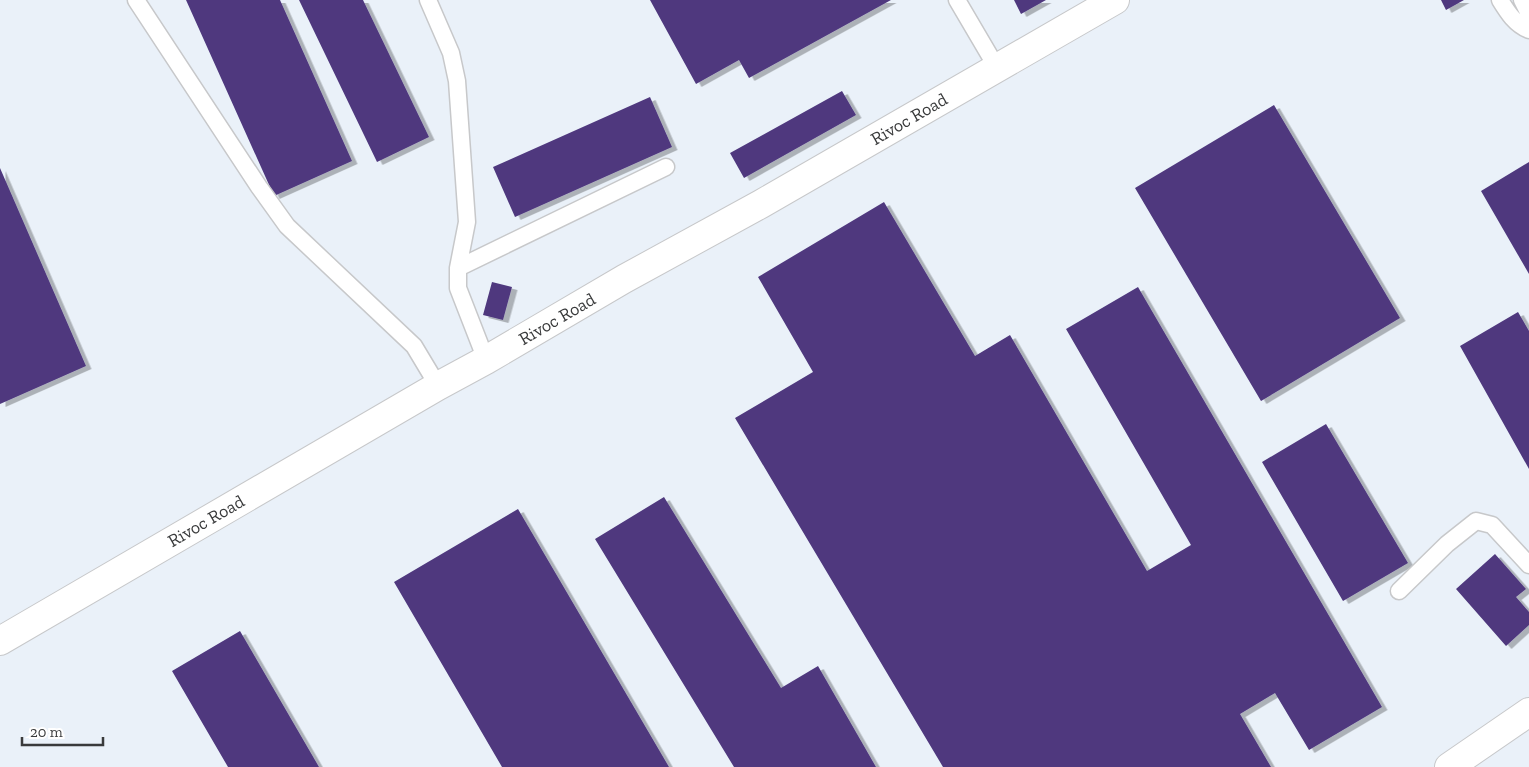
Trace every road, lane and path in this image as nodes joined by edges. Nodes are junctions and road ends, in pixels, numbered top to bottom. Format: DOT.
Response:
graph roads {
  1 [pos="136,0"];
  2 [pos="428,0"];
  3 [pos="957,0"];
  4 [pos="1115,0"];
  5 [pos="1500,0"];
  6 [pos="1522,0"];
  7 [pos="1529,14"];
  8 [pos="1529,30"];
  9 [pos="997,68"];
  10 [pos="666,167"];
  11 [pos="458,268"];
  12 [pos="486,360"];
  13 [pos="438,386"];
  14 [pos="1529,565"];
  15 [pos="1399,591"];
  16 [pos="0,641"];
  17 [pos="1529,712"];
  18 [pos="1450,767"];
  1 -- 13 [label="lane"];
  2 -- 11 [label="lane"];
  3 -- 9 [label="lane"];
  4 -- 9 [label="street, Rivoc Road"];
  5 -- 8 [label="lane"];
  6 -- 7 [label="lane"];
  9 -- 12 [label="street, Rivoc Road"];
  10 -- 11 [label="lane"];
  11 -- 12 [label="lane"];
  12 -- 13 [label="street, Rivoc Road"];
  13 -- 16 [label="street, Rivoc Road"];
  14 -- 15 [label="lane"];
  17 -- 18 [label="street"];
}
